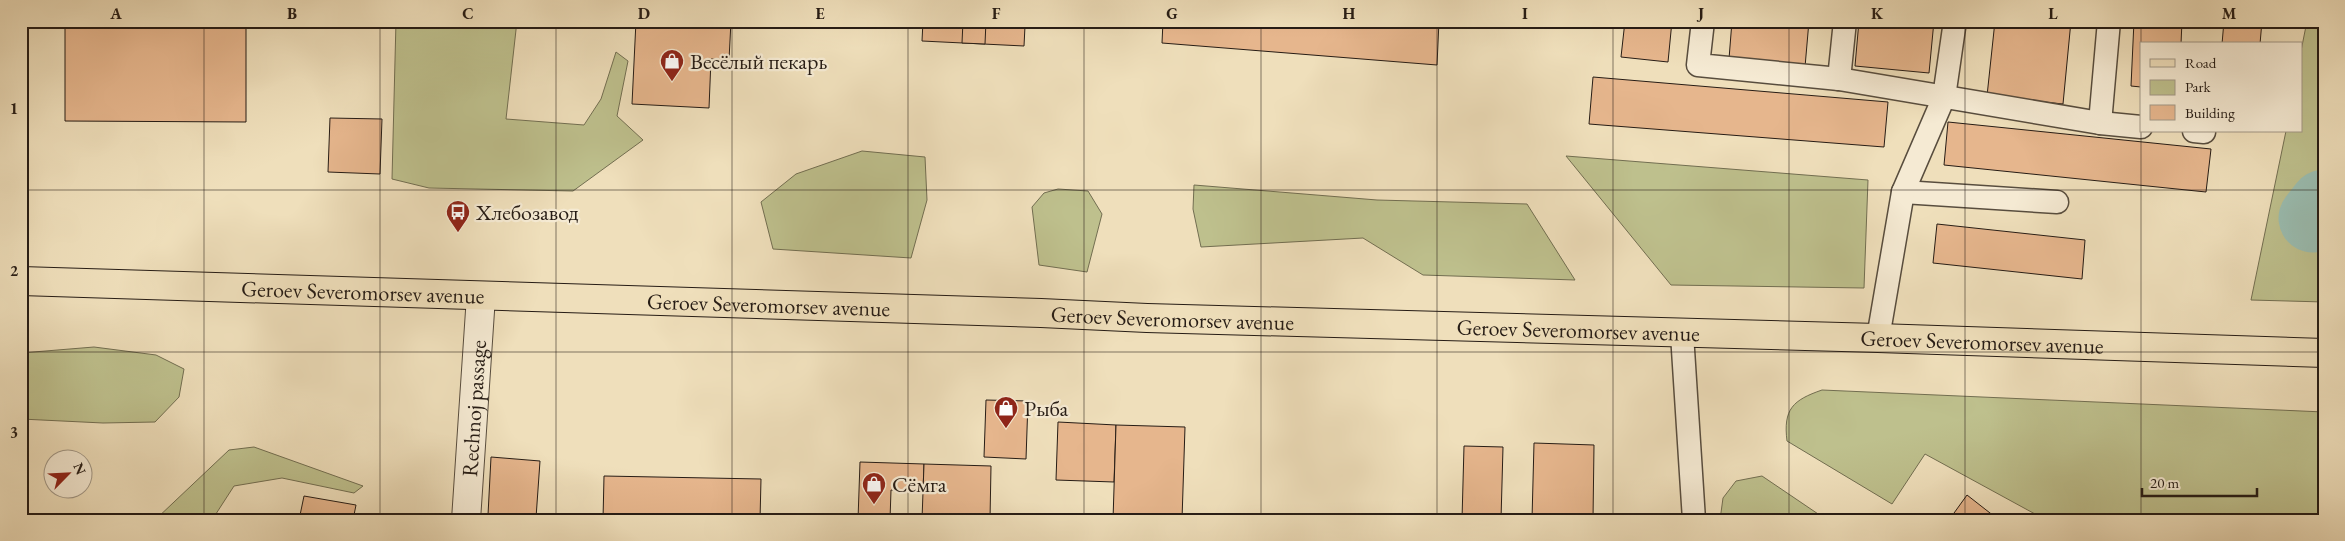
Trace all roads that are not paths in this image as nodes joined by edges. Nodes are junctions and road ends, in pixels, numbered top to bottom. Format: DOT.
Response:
graph roads {
  1 [pos="1704,21"];
  2 [pos="1845,21"];
  3 [pos="1955,21"];
  4 [pos="2110,21"];
  5 [pos="1839,79"];
  6 [pos="1944,97"];
  7 [pos="2100,123"];
  8 [pos="2140,126"];
  9 [pos="1903,192"];
  10 [pos="2057,202"];
  11 [pos="21,281"];
  12 [pos="481,296"];
  13 [pos="1682,334"];
  14 [pos="1878,338"];
  15 [pos="2324,354"];
  16 [pos="466,520"];
  17 [pos="1694,520"];
  1 -- 5 [label="lane"];
  2 -- 5 [label="lane"];
  3 -- 6 [label="lane"];
  4 -- 7 [label="lane"];
  5 -- 6 [label="lane"];
  6 -- 7 [label="lane"];
  6 -- 9 [label="lane"];
  7 -- 8 [label="lane"];
  9 -- 10 [label="lane"];
  9 -- 14 [label="lane"];
  11 -- 12 [label="main road, Geroev Severomorsev avenue"];
  12 -- 13 [label="main road, Geroev Severomorsev avenue"];
  12 -- 16 [label="street, Rechnoj passage"];
  13 -- 14 [label="main road, Geroev Severomorsev avenue"];
  13 -- 17 [label="lane"];
  14 -- 15 [label="main road, Geroev Severomorsev avenue"];
}
